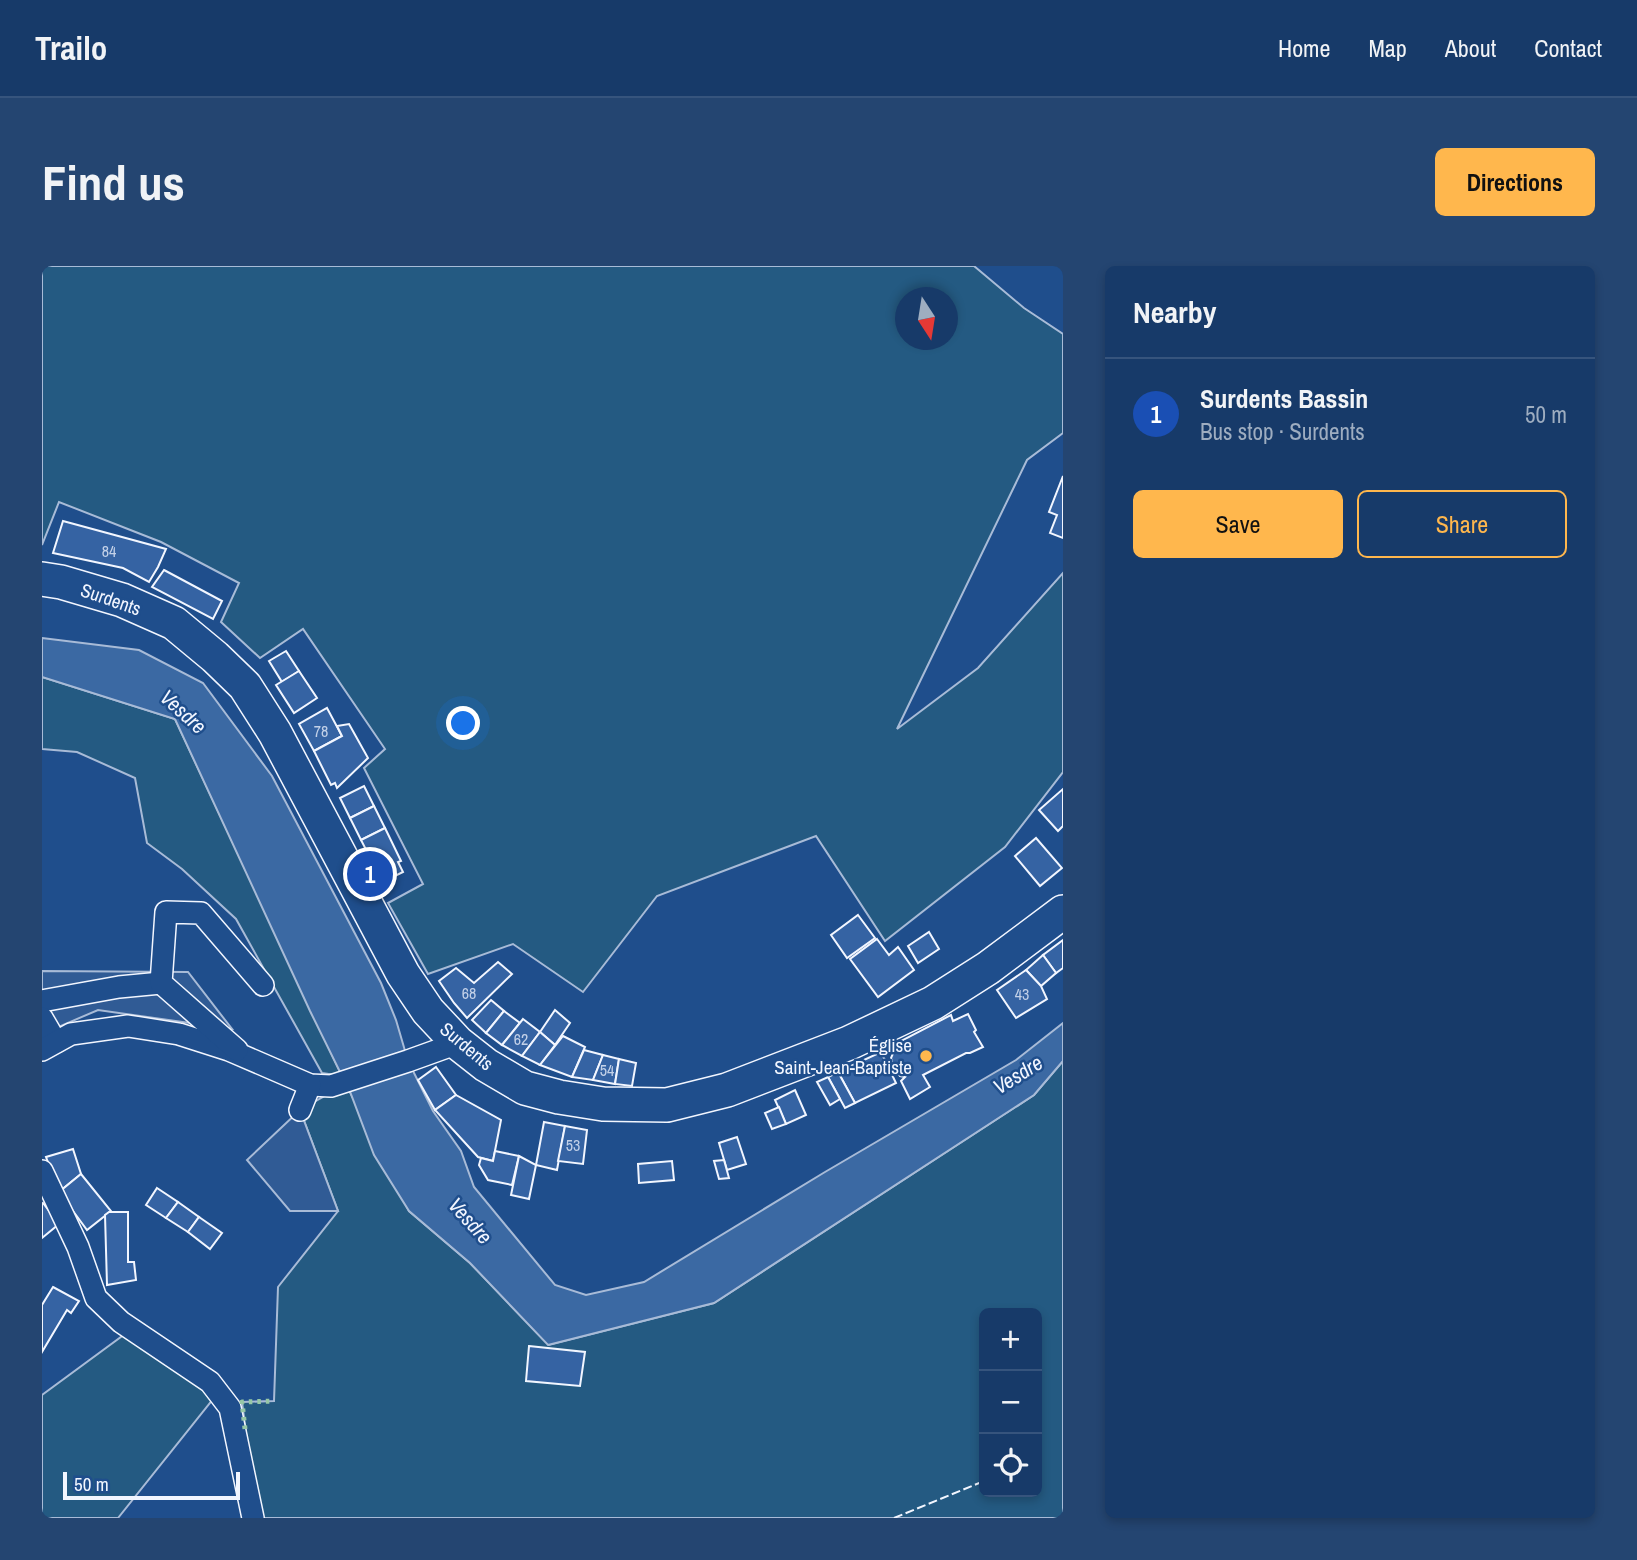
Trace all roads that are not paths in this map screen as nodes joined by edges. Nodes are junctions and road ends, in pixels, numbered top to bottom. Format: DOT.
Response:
graph roads {
  1 [pos="42,579"];
  2 [pos="1063,912"];
  3 [pos="161,983"];
  4 [pos="263,985"];
  5 [pos="42,1001"];
  6 [pos="42,1018"];
  7 [pos="458,1043"];
  8 [pos="49,1046"];
  9 [pos="247,1058"];
  10 [pos="310,1085"];
  11 [pos="300,1110"];
  12 [pos="42,1171"];
  13 [pos="253,1518"];
  1 -- 7 [label="main road, Surdents"];
  2 -- 7 [label="main road, Surdents"];
  3 -- 4 [label="street"];
  3 -- 5 [label="street"];
  3 -- 9 [label="street"];
  6 -- 8 [label="street"];
  7 -- 10 [label="street"];
  8 -- 9 [label="street"];
  9 -- 10 [label="street"];
  10 -- 11 [label="street"];
  12 -- 13 [label="street"];
}
